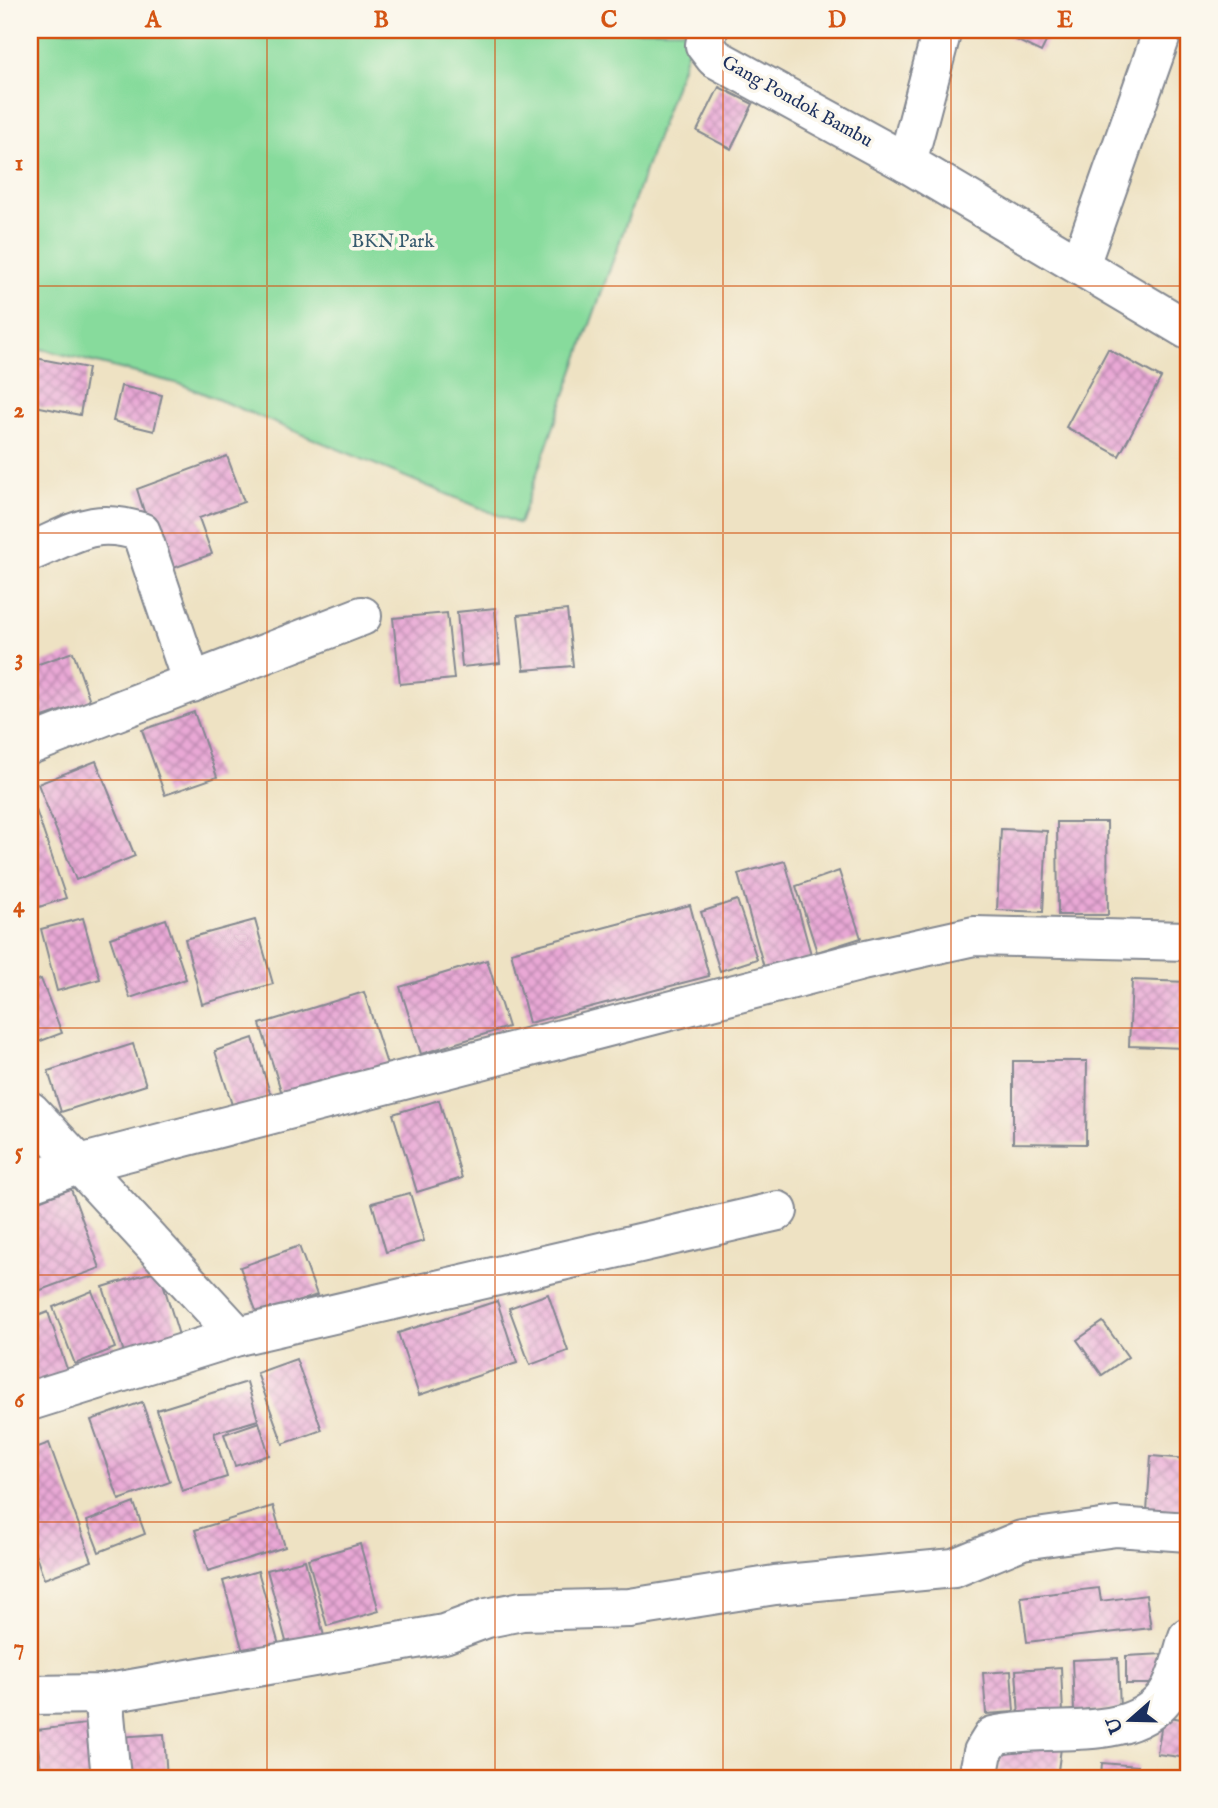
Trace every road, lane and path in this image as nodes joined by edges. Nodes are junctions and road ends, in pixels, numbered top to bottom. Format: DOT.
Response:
graph roads {
  1 [pos="708,30"];
  2 [pos="942,30"];
  3 [pos="1163,30"];
  4 [pos="906,163"];
  5 [pos="1080,265"];
  6 [pos="1188,330"];
  7 [pos="30,552"];
  8 [pos="362,617"];
  9 [pos="192,683"];
  10 [pos="30,745"];
  11 [pos="1188,941"];
  12 [pos="30,1111"];
  13 [pos="80,1164"];
  14 [pos="30,1182"];
  15 [pos="778,1212"];
  16 [pos="238,1336"];
  17 [pos="30,1401"];
  18 [pos="1188,1532"];
  19 [pos="1188,1637"];
  20 [pos="103,1694"];
  21 [pos="30,1695"];
  22 [pos="1177,1697"];
  23 [pos="111,1778"];
  24 [pos="978,1778"];
  1 -- 4 [label="street, Gang Pondok Bambu"];
  2 -- 4 [label="street"];
  3 -- 5 [label="street"];
  4 -- 5 [label="street, Gang Pondok Bambu"];
  5 -- 6 [label="street, Gang Pondok Bambu"];
  7 -- 9 [label="street"];
  8 -- 9 [label="street"];
  9 -- 10 [label="street"];
  11 -- 13 [label="street"];
  12 -- 13 [label="street"];
  13 -- 14 [label="street"];
  13 -- 16 [label="street"];
  15 -- 16 [label="street"];
  16 -- 17 [label="street"];
  18 -- 20 [label="street"];
  19 -- 22 [label="street"];
  20 -- 21 [label="street"];
  20 -- 23 [label="street"];
  22 -- 24 [label="street"];
}
